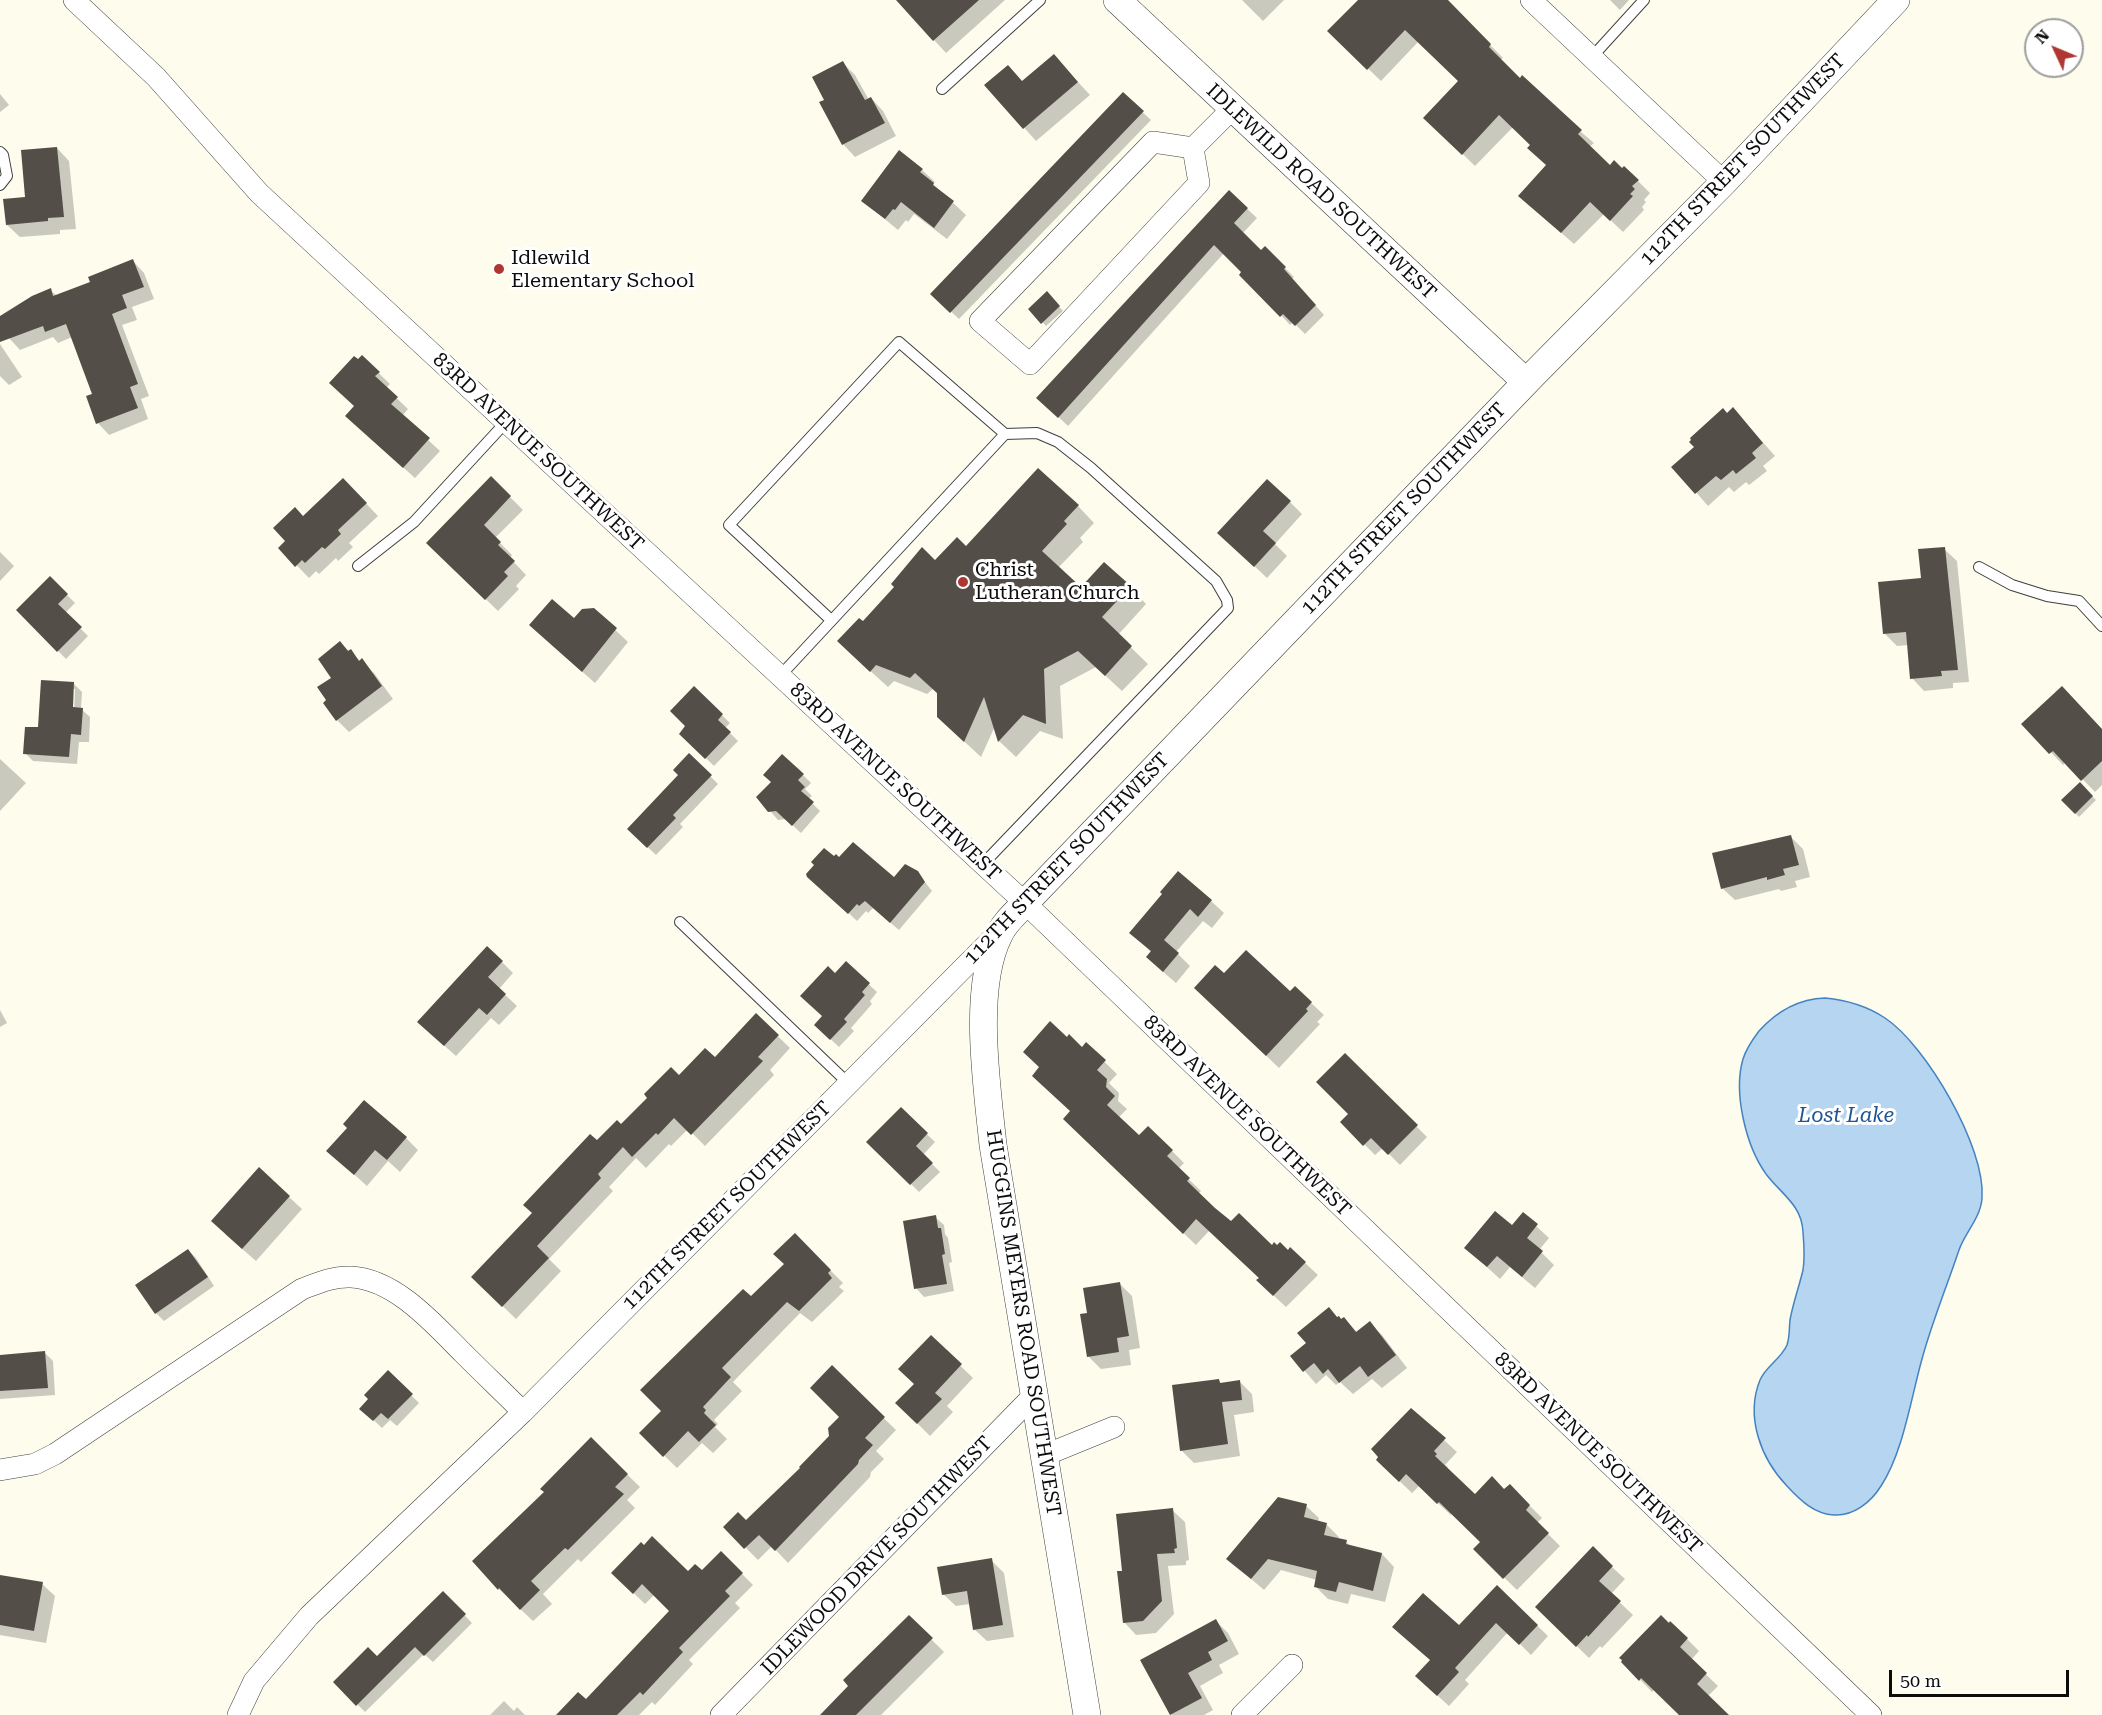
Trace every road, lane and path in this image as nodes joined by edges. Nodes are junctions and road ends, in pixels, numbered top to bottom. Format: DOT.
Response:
graph roads {
  1 [pos="74,0"];
  2 [pos="1040,0"];
  3 [pos="1117,0"];
  4 [pos="1531,0"];
  5 [pos="1644,0"];
  6 [pos="1896,0"];
  7 [pos="1592,57"];
  8 [pos="942,89"];
  9 [pos="1232,109"];
  10 [pos="1192,148"];
  11 [pos="0,152"];
  12 [pos="1724,182"];
  13 [pos="0,185"];
  14 [pos="1526,382"];
  15 [pos="506,422"];
  16 [pos="1005,434"];
  17 [pos="358,566"];
  18 [pos="1979,567"];
  19 [pos="831,620"];
  20 [pos="2102,627"];
  21 [pos="780,676"];
  22 [pos="983,864"];
  23 [pos="1025,903"];
  24 [pos="680,922"];
  25 [pos="1000,932"];
  26 [pos="849,1084"];
  27 [pos="1033,1396"];
  28 [pos="523,1412"];
  29 [pos="1113,1427"];
  30 [pos="1047,1455"];
  31 [pos="0,1470"];
  32 [pos="1292,1665"];
  33 [pos="238,1715"];
  34 [pos="721,1715"];
  35 [pos="1087,1715"];
  36 [pos="1242,1715"];
  37 [pos="1871,1715"];
  1 -- 15 [label="street, 83RD AVENUE SOUTHWEST"];
  2 -- 8 [label="lane"];
  3 -- 9 [label="street, IDLEWILD ROAD SOUTHWEST"];
  4 -- 7 [label="street"];
  5 -- 7 [label="lane"];
  6 -- 12 [label="street, 112TH STREET SOUTHWEST"];
  7 -- 12 [label="street"];
  9 -- 10 [label="street"];
  9 -- 14 [label="street, IDLEWILD ROAD SOUTHWEST"];
  10 -- 10 [label="street"];
  11 -- 13 [label="lane"];
  12 -- 14 [label="street, 112TH STREET SOUTHWEST"];
  14 -- 23 [label="street, 112TH STREET SOUTHWEST"];
  15 -- 17 [label="lane"];
  15 -- 21 [label="street, 83RD AVENUE SOUTHWEST"];
  16 -- 19 [label="lane"];
  16 -- 19 [label="lane"];
  16 -- 22 [label="lane"];
  18 -- 20 [label="lane"];
  19 -- 21 [label="lane"];
  21 -- 22 [label="street, 83RD AVENUE SOUTHWEST"];
  22 -- 23 [label="street, 83RD AVENUE SOUTHWEST"];
  23 -- 25 [label="street, 112TH STREET SOUTHWEST"];
  23 -- 37 [label="street, 83RD AVENUE SOUTHWEST"];
  24 -- 26 [label="lane"];
  25 -- 26 [label="street, 112TH STREET SOUTHWEST"];
  25 -- 27 [label="street, HUGGINS MEYERS ROAD SOUTHWEST"];
  26 -- 28 [label="street, 112TH STREET SOUTHWEST"];
  27 -- 30 [label="street, HUGGINS MEYERS ROAD SOUTHWEST"];
  27 -- 34 [label="street, IDLEWOOD DRIVE SOUTHWEST"];
  28 -- 31 [label="street"];
  28 -- 33 [label="street, 112TH STREET SOUTHWEST"];
  29 -- 30 [label="street"];
  30 -- 35 [label="street, HUGGINS MEYERS ROAD SOUTHWEST"];
  32 -- 36 [label="street"];
}
